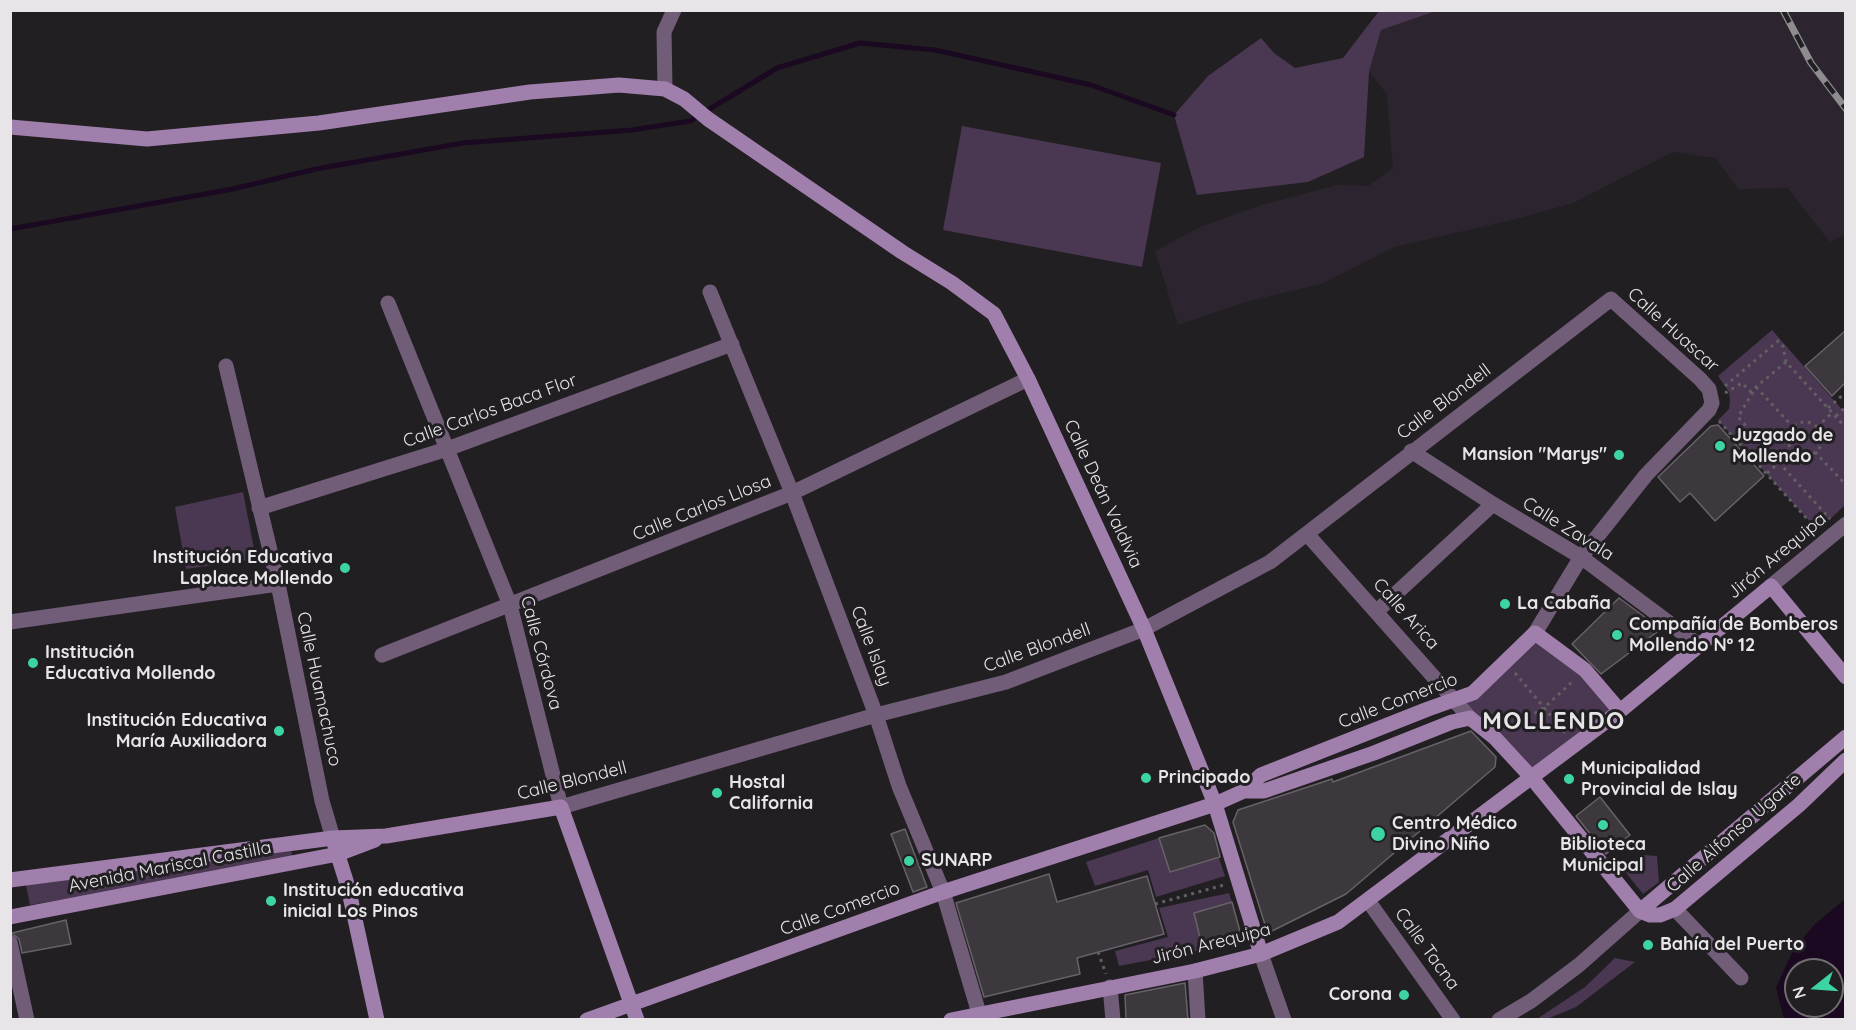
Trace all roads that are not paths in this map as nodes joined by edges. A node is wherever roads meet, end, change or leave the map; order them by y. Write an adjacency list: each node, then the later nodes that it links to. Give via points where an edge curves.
1 (674, 10): 2 (street, via 664,32)
2 (665, 89): 3 (street, via 619,85 530,92 319,123 147,139); 9 (street, Calle Deán Valdivia, via 981,303 1004,330)
3 (10, 127)
4 (710, 292): 7 (street, Calle Islay)
5 (1611, 299): 10 (street, Calle Huascar); 12 (street, Calle Blondell)
6 (388, 303): 11 (street, Calle Córdova)
7 (732, 344): 11 (street, Calle Carlos Baca Flor); 13 (street, Calle Islay)
8 (226, 366): 15 (street, Calle Huamachuco)
9 (1028, 379): 13 (street, Calle Carlos Llosa); 24 (street, Calle Deán Valdivia)
10 (1710, 399): 18 (street, Calle Comercio)
11 (447, 449): 15 (street, Calle Carlos Baca Flor); 21 (street, Calle Córdova)
12 (1412, 451): 14 (street, Calle Zavala); 17 (street, Calle Blondell)
13 (792, 494): 21 (street, Calle Carlos Llosa); 31 (street, Calle Islay)
14 (1493, 504): 18 (street, Calle Zavala); 22 (street)
15 (259, 508): 19 (street, Calle Huamachuco)
16 (1842, 527): 20 (street, Jirón Arequipa)
17 (1307, 534): 22 (street, Calle Arica); 24 (street, Calle Blondell, via 1270,562)
18 (1581, 557): 25 (street, Calle Comercio); 26 (street, Calle Zavala)
19 (278, 584): 23 (street); 40 (street, Calle Huamachuco)
20 (1771, 586): 26 (street, Jirón Arequipa); 28 (street)
21 (510, 605): 27 (street, Calle Carlos Llosa); 38 (street, Calle Córdova)
22 (1377, 611): 29 (street, Calle Arica)
23 (10, 622)
24 (1144, 629): 31 (street, Calle Blondell, via 1006,682); 37 (street, Calle Deán Valdivia)
25 (1535, 633): 29 (street, Calle Comercio, via 1473,693); 30 (street, via 1585,670)
26 (1700, 645): 30 (street, Jirón Arequipa)
27 (382, 655)
28 (1845, 676)
29 (1457, 701): 32 (street, Calle Arica); 36 (street, Calle Comercio, via 1261,775)
30 (1620, 711): 35 (street, Jirón Arequipa)
31 (876, 715): 38 (street, Calle Blondell); 43 (street, Calle Islay, via 899,786)
32 (1470, 718): 35 (street, Calle Arica, via 1495,738); 36 (street, Calle Comercio, via 1264,791)
33 (1845, 737): 46 (street, Calle Alfonso Ugarte)
34 (1845, 760): 45 (street, Calle Alfonso Ugarte, via 1799,805)
35 (1532, 778): 44 (street, Jirón Arequipa); 46 (street, Calle Arica)
36 (1244, 791): 37 (street, Calle Comercio)
37 (1215, 804): 43 (street, Calle Comercio); 49 (street, Calle Deán Valdivia)
38 (561, 807): 39 (street, Calle Blondell); 53 (street, Calle Córdova)
39 (386, 836): 40 (street, Calle Blondell); 41 (street, Calle Blondell)
40 (333, 838): 41 (street, Calle Huamachuco); 42 (street, Avenida Mariscal Castilla)
41 (338, 854): 47 (street, Avenida Mariscal Castilla); 56 (street, Calle Huamachuco)
42 (10, 880)
43 (943, 892): 53 (street, Calle Comercio); 54 (street, Calle Islay)
44 (1369, 902): 49 (street, Jirón Arequipa, via 1338,922); 62 (street, Calle Tacna)
45 (1675, 909): 46 (street, Calle Alfonso Ugarte, via 1660,915); 51 (street)
46 (1640, 911): 63 (street, Calle Alfonso Ugarte, via 1571,971)
47 (10, 917)
48 (10, 942): 55 (street)
49 (1262, 954): 50 (street, Jirón Arequipa); 61 (street, Calle Deán Valdivia)
50 (1195, 971): 52 (street, Jirón Arequipa); 60 (street)
51 (1741, 978)
52 (1110, 987): 54 (street, Jirón Arequipa); 59 (street)
53 (635, 1012): 57 (street, Calle Comercio)
54 (980, 1016): 58 (street, Jirón Arequipa)
55 (27, 1020)
56 (377, 1020)
57 (587, 1020)
58 (951, 1020)
59 (1113, 1020)
60 (1198, 1020)
61 (1284, 1020)
62 (1453, 1020)
63 (1499, 1020)

